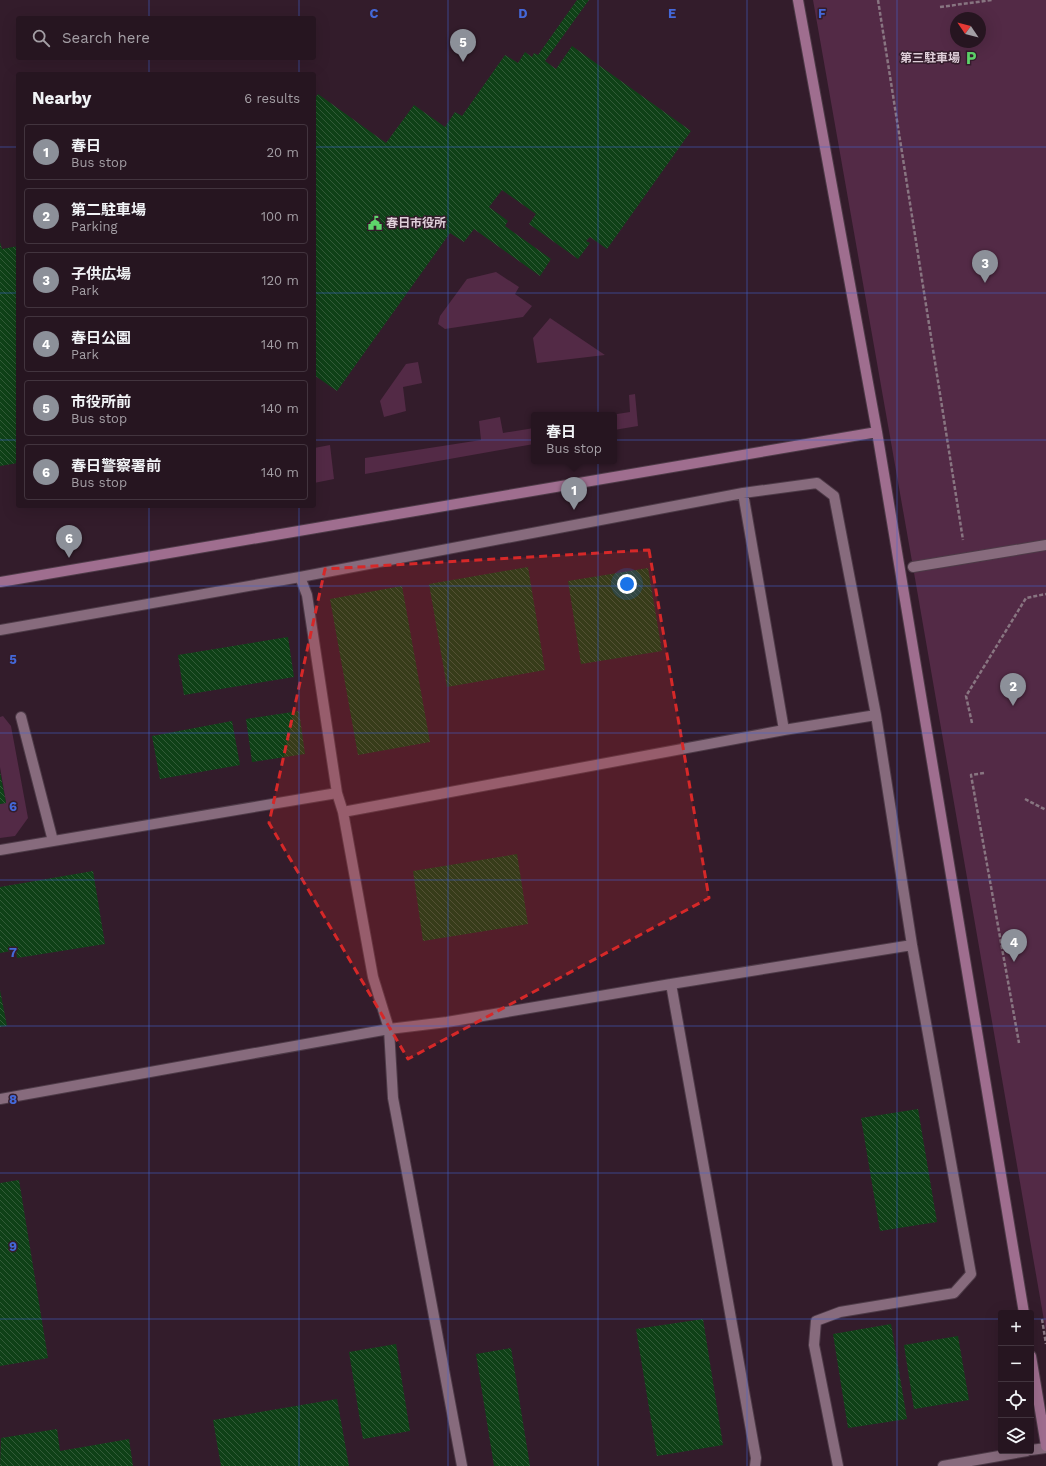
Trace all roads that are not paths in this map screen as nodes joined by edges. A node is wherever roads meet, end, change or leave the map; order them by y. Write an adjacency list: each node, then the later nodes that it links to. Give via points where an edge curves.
1 (798, 0): 2 (street)
2 (876, 432): 7 (street); 20 (street)
3 (743, 493): 6 (street); 9 (street, via 817,483 834,496); 11 (street)
4 (1046, 545): 5 (street)
5 (913, 567)
6 (300, 576): 8 (street); 12 (street, via 307,596)
7 (0, 582)
8 (0, 630)
9 (876, 715): 11 (street); 16 (street)
10 (22, 717): 14 (street)
11 (784, 730): 13 (street)
12 (337, 793): 13 (street); 14 (street)
13 (343, 812): 18 (street, via 372,977)
14 (53, 841): 15 (street)
15 (0, 850)
16 (912, 945): 17 (street); 28 (street, via 971,1274 954,1293 840,1312 816,1321 814,1345)
17 (671, 984): 18 (street, via 447,1022); 27 (street)
18 (389, 1029): 19 (street); 26 (street, via 393,1098)
19 (0, 1099)
20 (1023, 1310)
21 (1034, 1374): 22 (street)
22 (1046, 1447): 23 (street)
23 (1034, 1449)
24 (1017, 1454): 25 (street)
25 (990, 1462): 29 (street)
26 (462, 1466)
27 (756, 1466)
28 (838, 1466)
29 (943, 1466)

